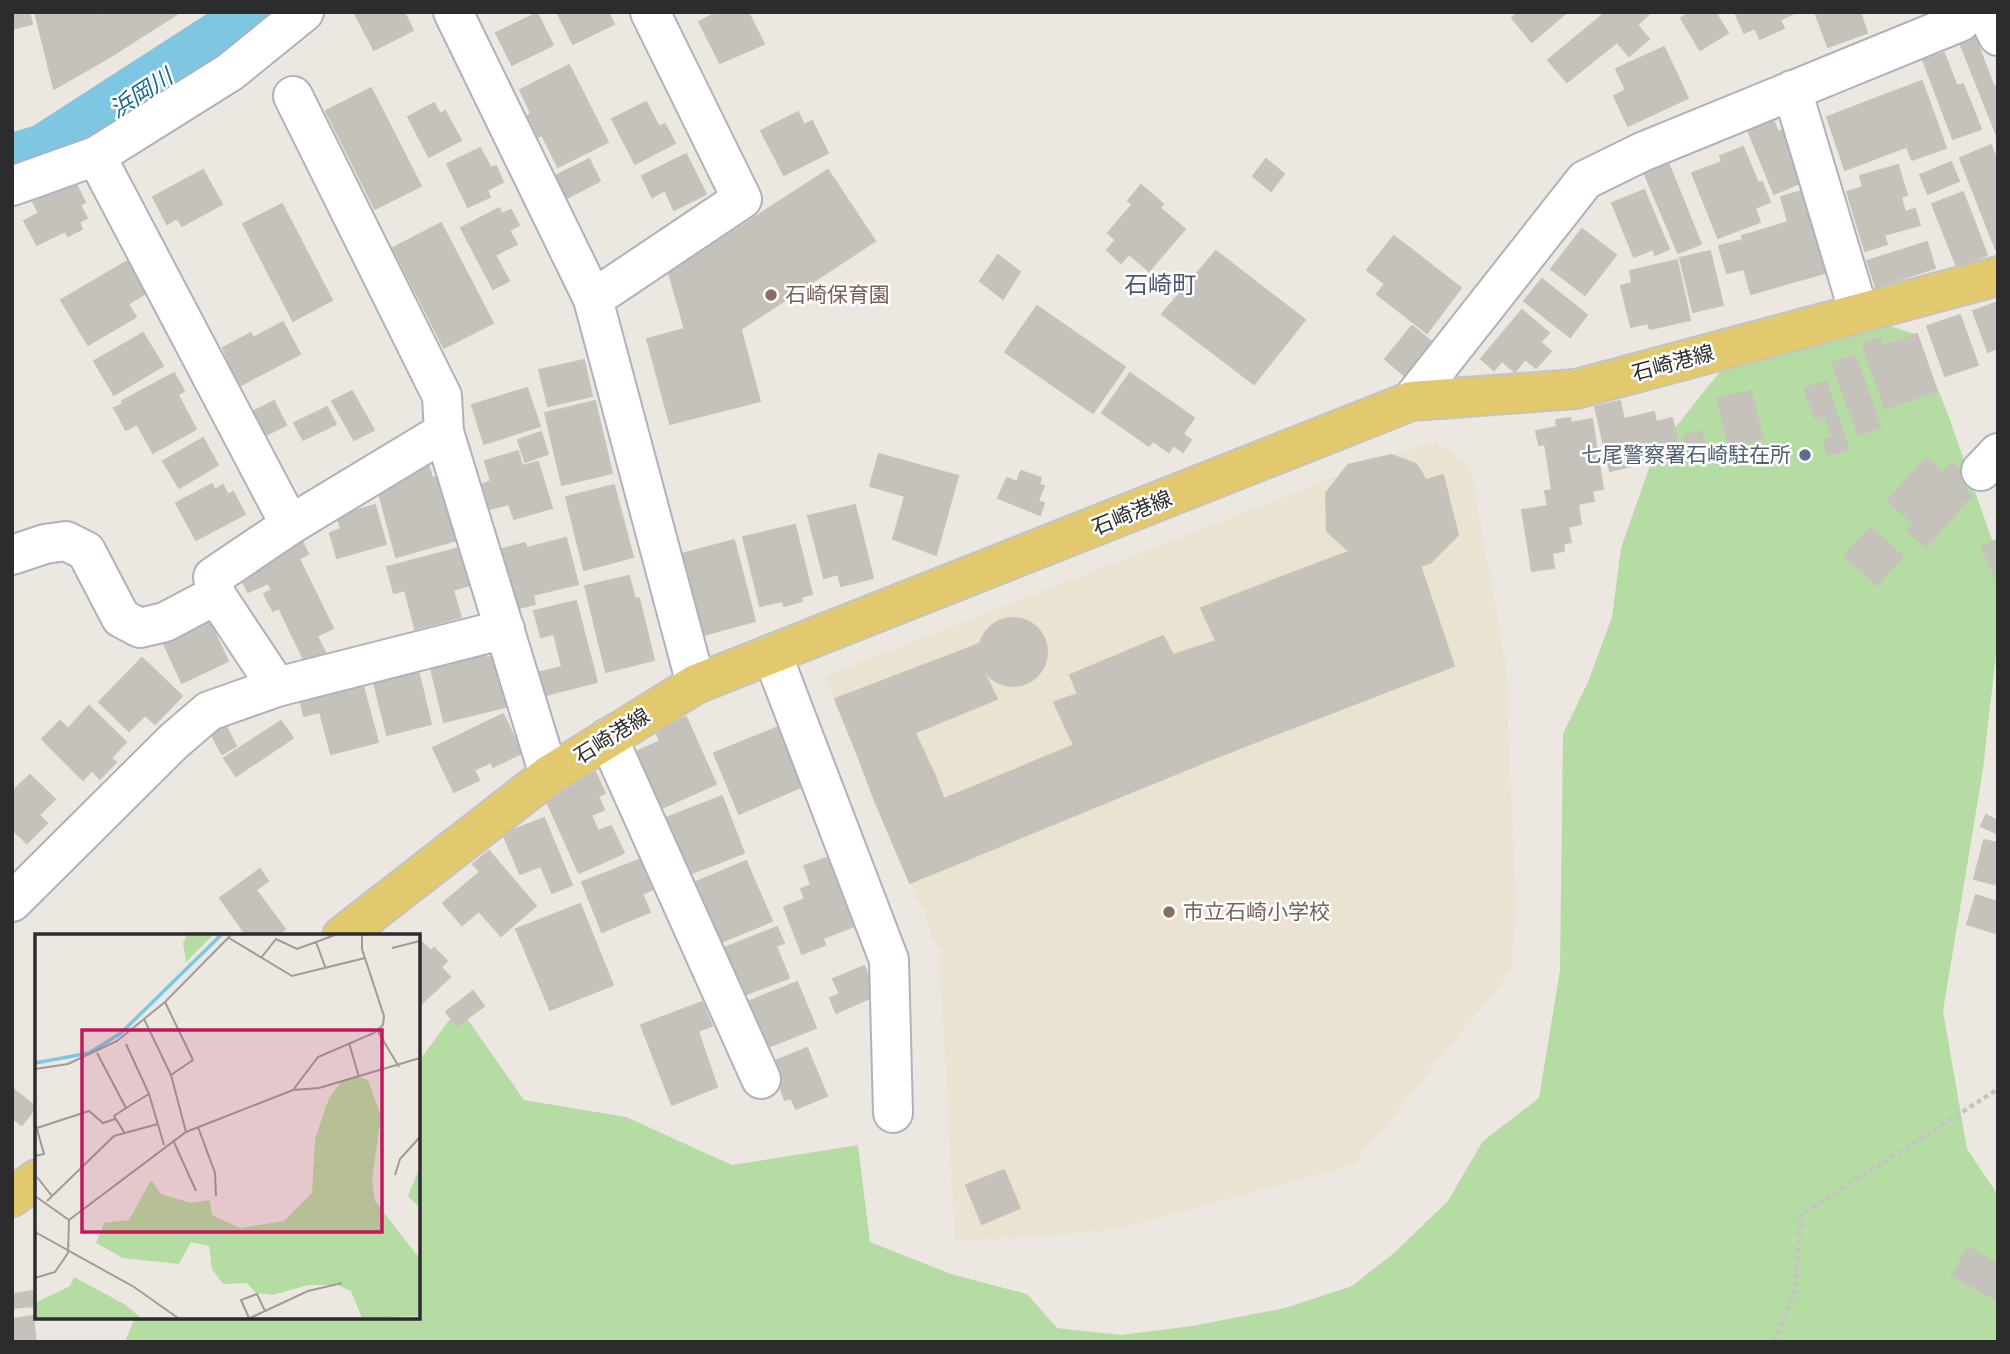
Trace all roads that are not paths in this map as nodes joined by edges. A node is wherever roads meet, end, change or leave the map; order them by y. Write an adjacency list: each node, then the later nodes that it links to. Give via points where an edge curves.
1 (304, 12): 9 (street, via 230,72)
2 (453, 12): 12 (street)
3 (650, 12): 12 (street, via 742,200)
4 (1970, 12): 7 (street, via 1960,22)
5 (1986, 12): 6 (street)
6 (1998, 36)
7 (1792, 90): 13 (street); 14 (street, via 1585,180)
8 (293, 96): 15 (street, via 442,396)
9 (96, 156): 10 (street); 16 (street)
10 (12, 186)
11 (1998, 276): 13 (main road, 石崎港線)
12 (593, 299): 21 (street)
13 (1859, 313): 14 (main road, 石崎港線, via 1576,389)
14 (1411, 401): 20 (main road, 石崎港線)
15 (444, 432): 16 (street); 19 (street)
16 (290, 525): 18 (street, via 213,576)
17 (12, 555): 18 (street, via 66,541 86,551 121,618 140,628 165,622)
18 (216, 596): 22 (street)
19 (505, 629): 22 (street); 24 (street)
20 (772, 654): 21 (main road, 石崎港線); 28 (street, via 889,960)
21 (696, 684): 23 (main road, 石崎港線)
22 (277, 687): 25 (street, via 209,711)
23 (608, 738): 24 (main road, 石崎港線); 27 (street)
24 (550, 775): 26 (main road, 石崎港線)
25 (12, 902)
26 (345, 934)
27 (761, 1079)
28 (893, 1112)
29 (35, 1180): 30 (main road)
30 (12, 1197)

